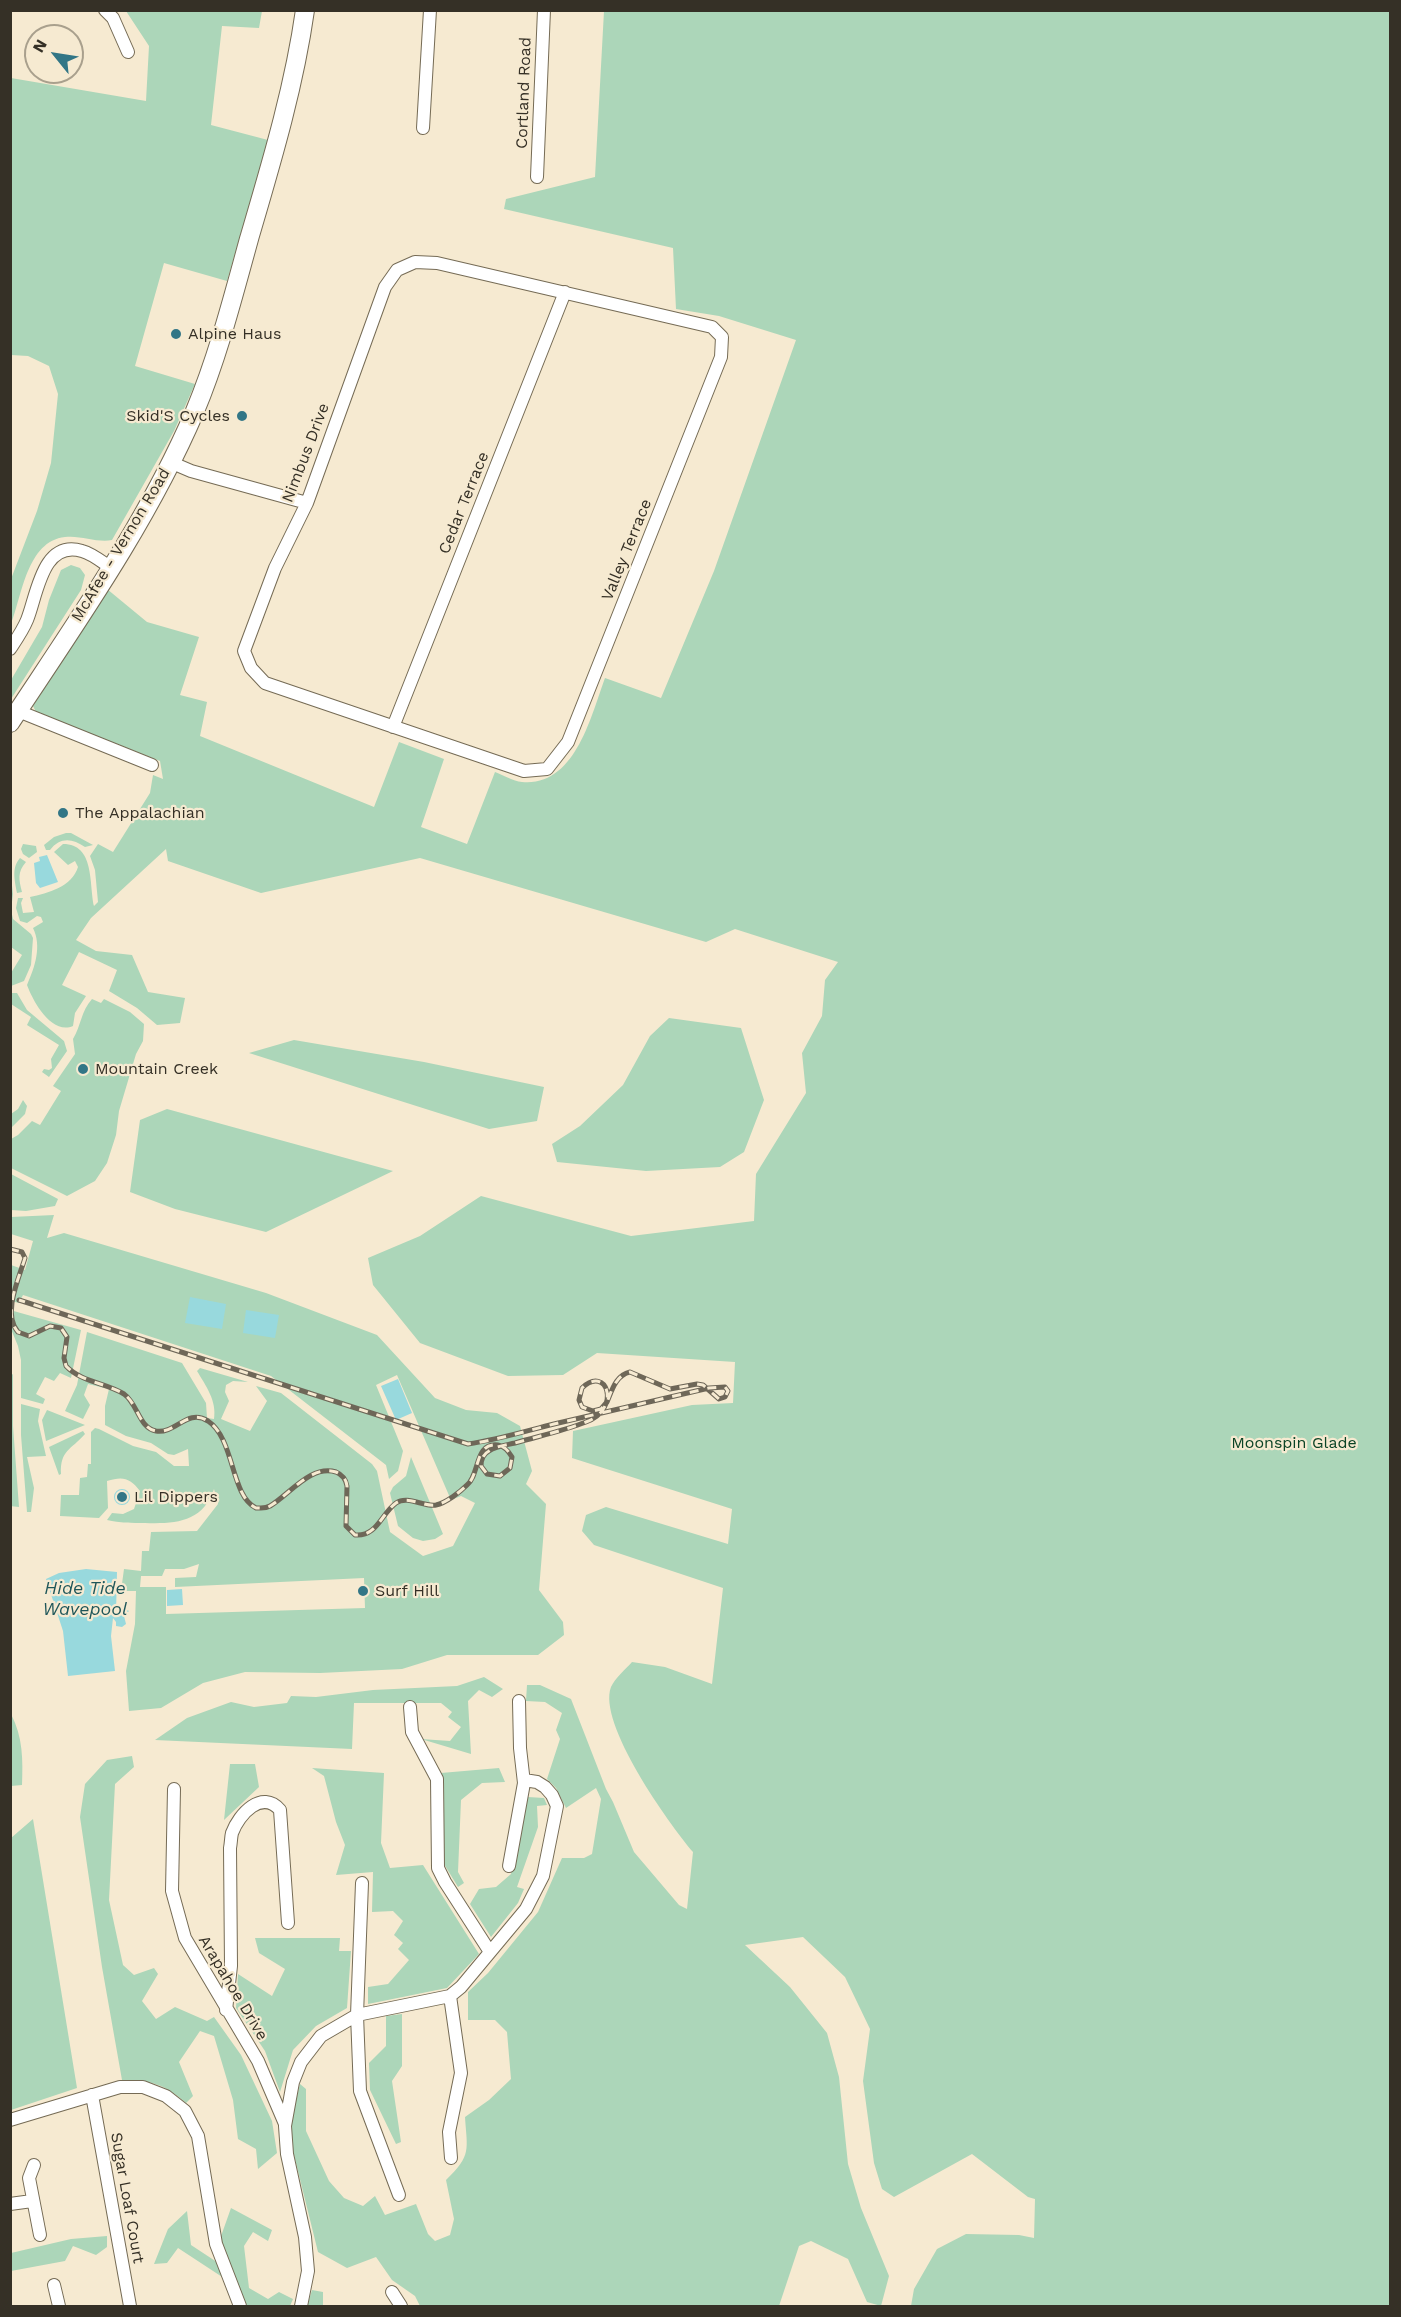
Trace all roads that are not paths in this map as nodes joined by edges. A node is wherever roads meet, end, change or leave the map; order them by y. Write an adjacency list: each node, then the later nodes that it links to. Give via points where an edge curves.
1 (105, 10): 5 (street, via 113,18)
2 (305, 10): 10 (main road, McAfee - Vernon Road, via 283,117 225,324 194,412)
3 (430, 10): 6 (street)
4 (544, 10): 7 (street, Cortland Road)
5 (128, 52)
6 (423, 128)
7 (537, 177)
8 (565, 292): 9 (street, Nimbus Drive, via 712,327); 11 (street, Nimbus Drive, via 437,263 415,262 397,270 385,287); 15 (street, Cedar Terrace)
9 (722, 337): 17 (street, Valley Terrace, via 721,357 568,742)
10 (170, 462): 11 (street); 12 (main road, McAfee - Vernon Road)
11 (307, 503): 15 (street, Nimbus Drive, via 275,568 244,651 251,668 265,683)
12 (111, 568): 13 (street, via 83,551 69,550 54,556 45,568 27,620); 14 (main road, McAfee - Vernon Road)
13 (10, 649)
14 (14, 717): 16 (street)
15 (393, 727): 17 (street, Nimbus Drive, via 524,771)
16 (152, 765)
17 (547, 769)
18 (519, 1701): 20 (street)
19 (410, 1707): 25 (street, via 412,1732 437,1779 438,1868)
20 (524, 1780): 22 (street); 25 (street, via 545,1787 556,1806 543,1876 526,1909)
21 (174, 1789): 27 (street, Arapahoe Drive, via 172,1892 185,1938)
22 (509, 1866)
23 (362, 1883): 28 (street)
24 (288, 1923): 27 (street, via 280,1810 268,1801 256,1804 242,1815 232,1833 231,1966)
25 (490, 1952): 26 (street)
26 (450, 1996): 28 (street); 32 (street, via 461,2073 449,2132)
27 (226, 2010): 31 (street, Arapahoe Drive, via 258,2061)
28 (357, 2015): 31 (street, via 316,2041 301,2062); 34 (street, via 360,2091)
29 (92, 2095): 30 (street); 41 (street, Sugar Loaf Court); 42 (street, via 120,2087 143,2087 166,2096 185,2111 198,2136 216,2244)
30 (10, 2120)
31 (285, 2126): 43 (street, via 305,2237 308,2271)
32 (451, 2158)
33 (34, 2165): 35 (street, via 29,2178)
34 (399, 2195)
35 (32, 2201): 36 (street); 37 (street)
36 (10, 2204)
37 (40, 2235)
38 (54, 2285): 40 (street)
39 (392, 2292): 44 (street)
40 (59, 2307)
41 (130, 2307)
42 (240, 2307)
43 (301, 2307)
44 (401, 2307)

